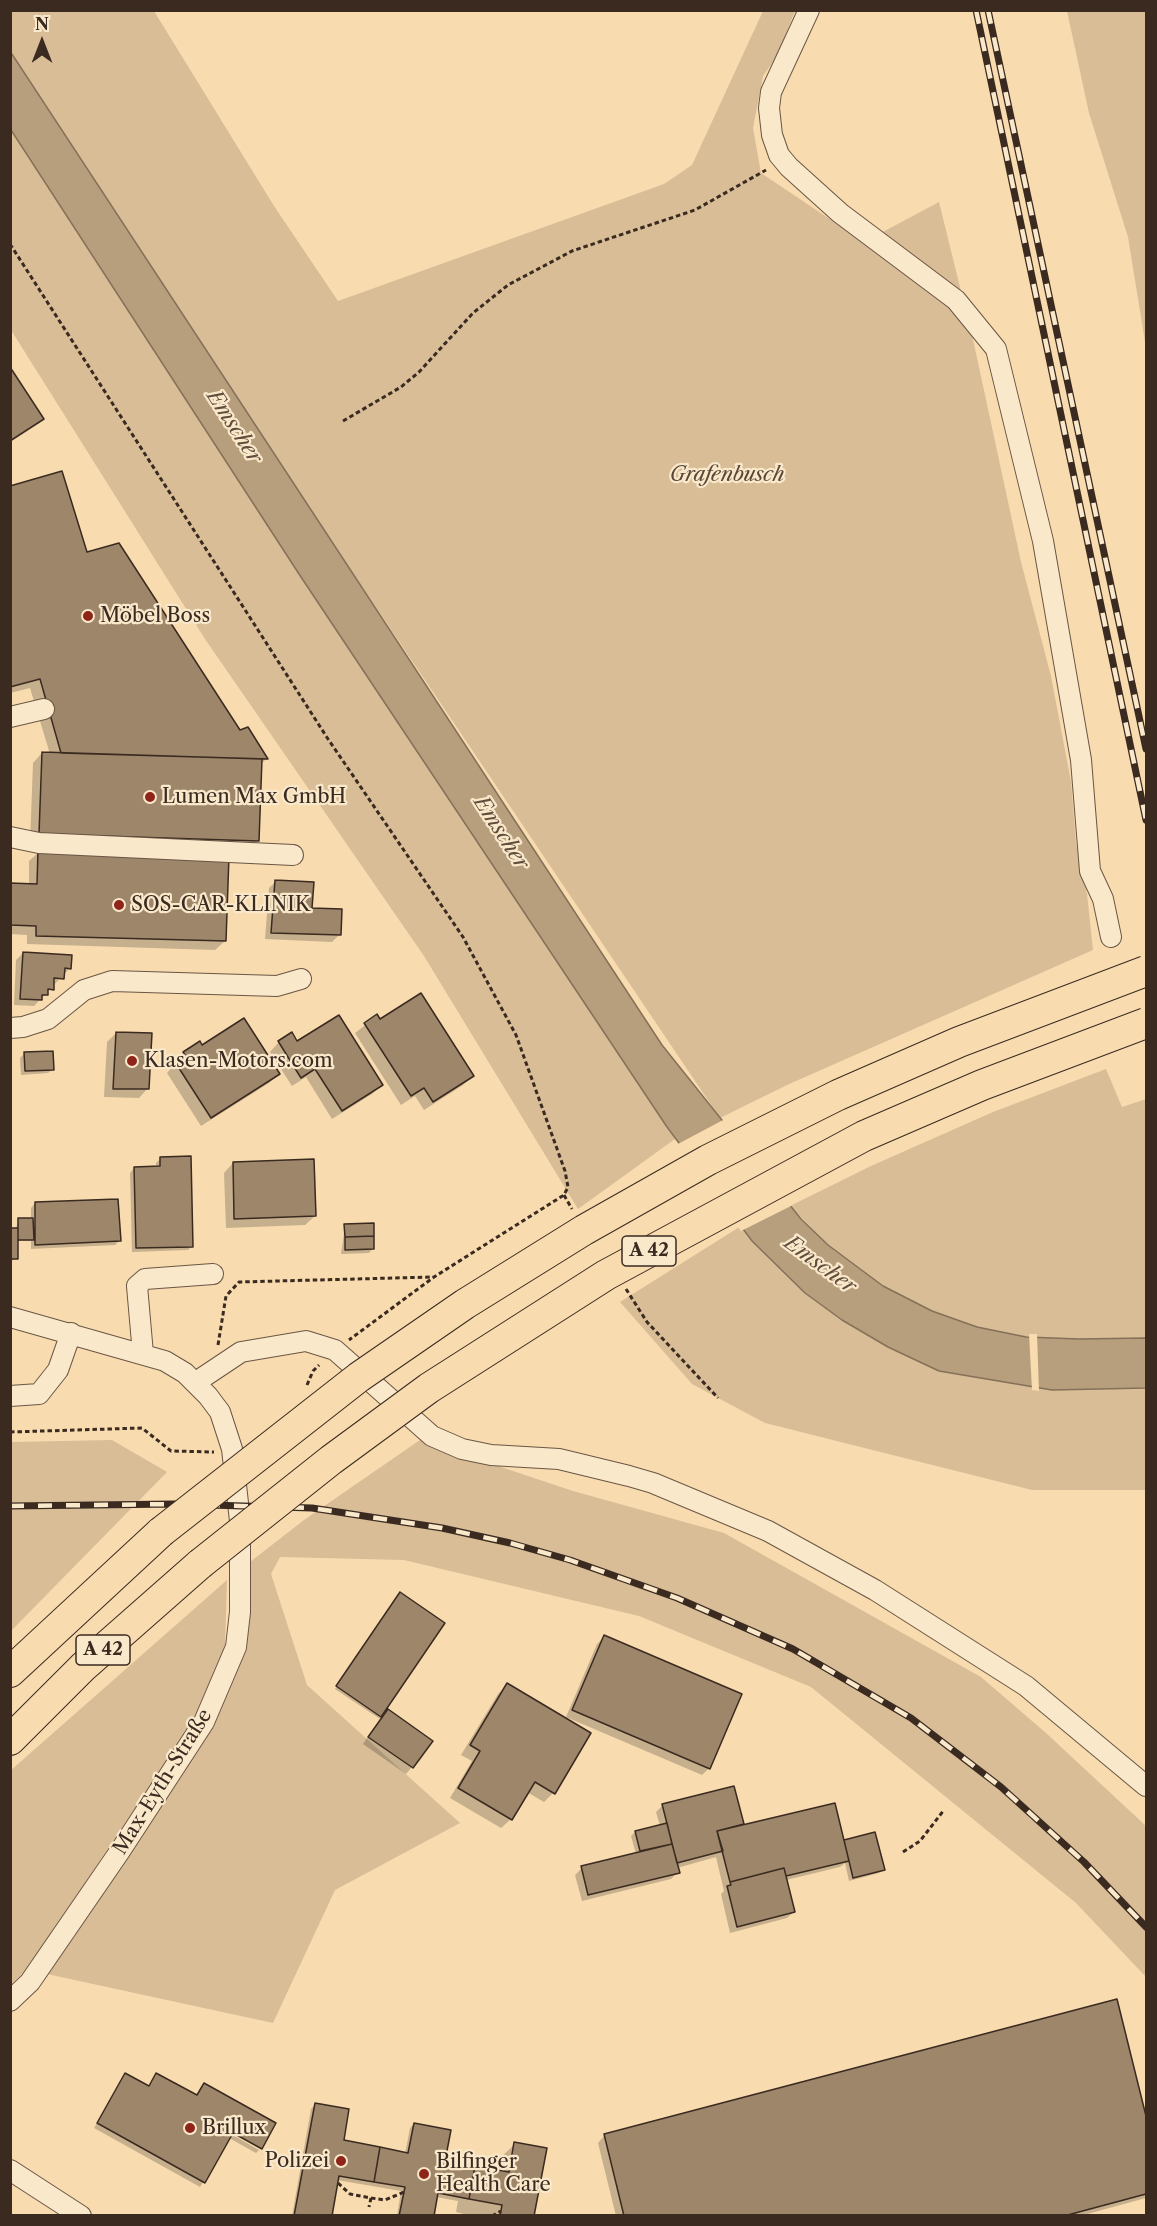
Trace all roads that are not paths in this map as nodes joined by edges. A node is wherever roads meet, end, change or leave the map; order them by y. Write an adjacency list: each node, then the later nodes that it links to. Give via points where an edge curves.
1 (809, 10): 6 (street, via 771,92 772,135 782,158 840,213 956,300 996,349 1043,541 1081,760 1090,871 1103,899)
2 (44, 709): 3 (street)
3 (10, 717)
4 (10, 837): 5 (street, via 39,843)
5 (293, 855)
6 (1111, 937)
7 (1146, 971): 17 (highway, A 42, bridge, via 959,1042 838,1095 708,1160 584,1230 465,1304 359,1377 161,1532)
8 (301, 979): 10 (street, via 277,986 112,981 84,990 48,1019)
9 (1146, 1023): 18 (highway, A 42, bridge, via 982,1085 864,1136 606,1275 429,1388 331,1460 200,1564 83,1667)
10 (10, 1028)
11 (213, 1274): 14 (street, via 145,1279 137,1286)
12 (10, 1317): 13 (street, Max-Eyth-Straße)
13 (70, 1333): 14 (street, Max-Eyth-Straße); 16 (street, via 58,1370 39,1394)
14 (143, 1354): 15 (street, Max-Eyth-Straße, via 165,1361)
15 (196, 1382): 19 (street, via 242,1352 306,1341 335,1350 432,1436 462,1449 559,1459 629,1476 768,1531 875,1590 1026,1686); 20 (street, Max-Eyth-Straße, via 220,1412 232,1449 240,1544 240,1623 233,1657 204,1722 159,1792 30,1982)
16 (10, 1396)
17 (10, 1672)
18 (10, 1740)
19 (1146, 1786)
20 (10, 2001)
21 (10, 2170): 22 (street)
22 (81, 2216)

